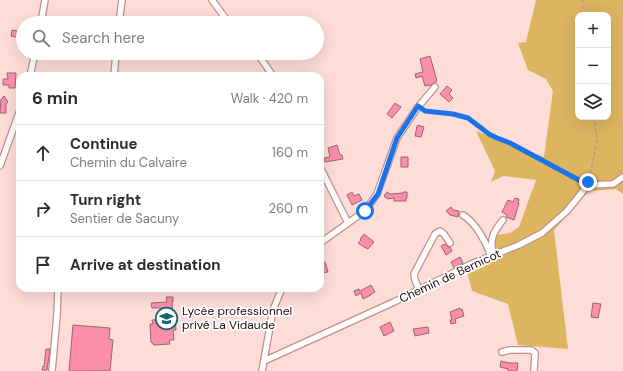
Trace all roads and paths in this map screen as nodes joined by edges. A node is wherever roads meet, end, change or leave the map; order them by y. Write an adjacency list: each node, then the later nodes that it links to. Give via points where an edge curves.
1 (45, 0): 6 (street)
2 (122, 0): 7 (street)
3 (212, 0): 8 (street)
4 (583, 0): 5 (path)
5 (582, 12)
6 (42, 16)
7 (120, 16)
8 (224, 16)
9 (33, 60): 12 (street)
10 (115, 60): 13 (street)
11 (262, 60): 14 (street)
12 (31, 72)
13 (114, 72)
14 (270, 72)
15 (434, 87): 16 (street)
16 (418, 106): 22 (path, via 425,111 468,118 489,134); 25 (street, via 397,138 378,194 365,211)
17 (594, 120): 22 (path, via 597,141)
18 (16, 121): 19 (street)
19 (0, 166)
20 (324, 175): 25 (street)
21 (623, 177): 22 (street, via 613,184)
22 (588, 185): 28 (street, Chemin de Bernicot, via 568,211 542,233)
23 (463, 215): 28 (street, via 478,230)
24 (504, 220): 28 (street, via 495,231 491,242)
25 (348, 223): 26 (street)
26 (324, 240)
27 (450, 243): 29 (street, via 443,232 435,234 414,274)
28 (492, 255): 29 (street, Chemin de Bernicot)
29 (419, 290): 33 (street, Chemin de Bernicot)
30 (58, 292): 34 (street)
31 (280, 292): 33 (street, via 273,310)
32 (502, 352): 36 (street, via 532,350 535,353)
33 (264, 361): 35 (street)
34 (52, 371)
35 (262, 371)
36 (534, 371)

